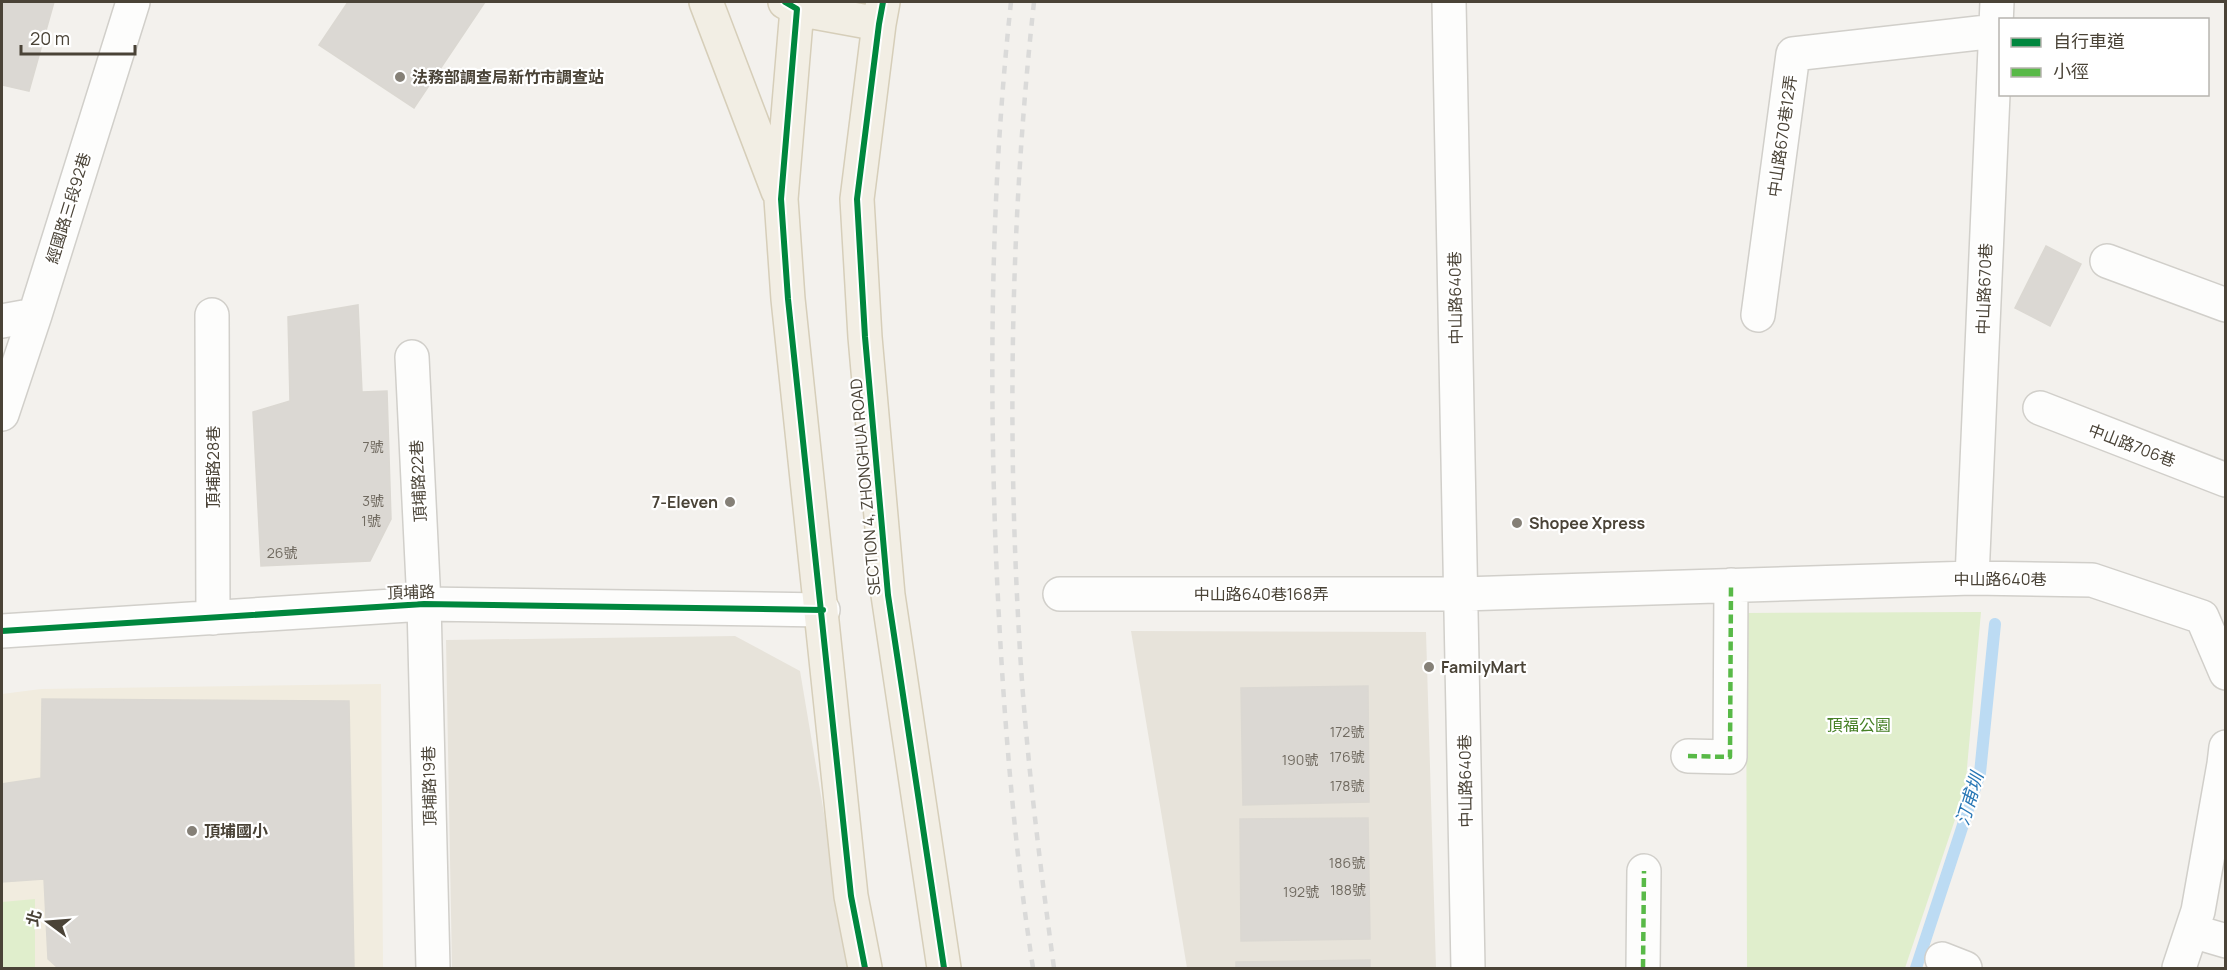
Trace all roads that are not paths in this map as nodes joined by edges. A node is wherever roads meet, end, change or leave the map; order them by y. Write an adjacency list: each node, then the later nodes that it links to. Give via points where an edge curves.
1 (133, 2): 10 (street, 經國路三段92巷)
2 (706, 2): 7 (main road)
3 (1449, 2): 21 (street, 中山路640巷)
4 (794, 4): 5 (main road); 7 (main road)
5 (881, 13): 34 (main road, SECTION 4, ZHONGHUA ROAD, via 857,199 865,337 888,595)
6 (1996, 16): 12 (street, 中山路670巷12弄, via 1792,54); 18 (street, 中山路670巷)
7 (781, 199): 23 (main road)
8 (2107, 261): 9 (street)
9 (2226, 305)
10 (35, 315): 13 (street); 16 (street, 經國路三段92巷)
11 (212, 315): 24 (street, 頂埔路28巷)
12 (1758, 315)
13 (2, 321)
14 (412, 357): 22 (street, 頂埔路22巷)
15 (2040, 408): 17 (street, 中山路706巷)
16 (2, 414)
17 (2226, 480)
18 (1972, 578): 19 (street, 中山路640巷); 26 (street, 中山路640巷, via 2092,580 2202,617)
19 (1731, 585): 21 (street, 中山路640巷); 28 (street, via 1730,757)
20 (1060, 594): 21 (street, 中山路640巷168弄)
21 (1462, 594): 35 (street, 中山路640巷)
22 (424, 604): 23 (street, 頂埔路); 24 (street, 頂埔路); 32 (street, 頂埔路19巷)
23 (823, 610): 33 (main road, via 851,896)
24 (213, 618): 25 (street, 頂埔路)
25 (2, 631)
26 (2226, 673)
27 (2226, 747): 30 (street)
28 (1688, 756)
29 (1644, 871): 36 (street)
30 (2192, 931): 31 (street); 37 (street)
31 (2226, 941)
32 (433, 969)
33 (865, 969)
34 (944, 969)
35 (1468, 969)
36 (1643, 969)
37 (2180, 969)

